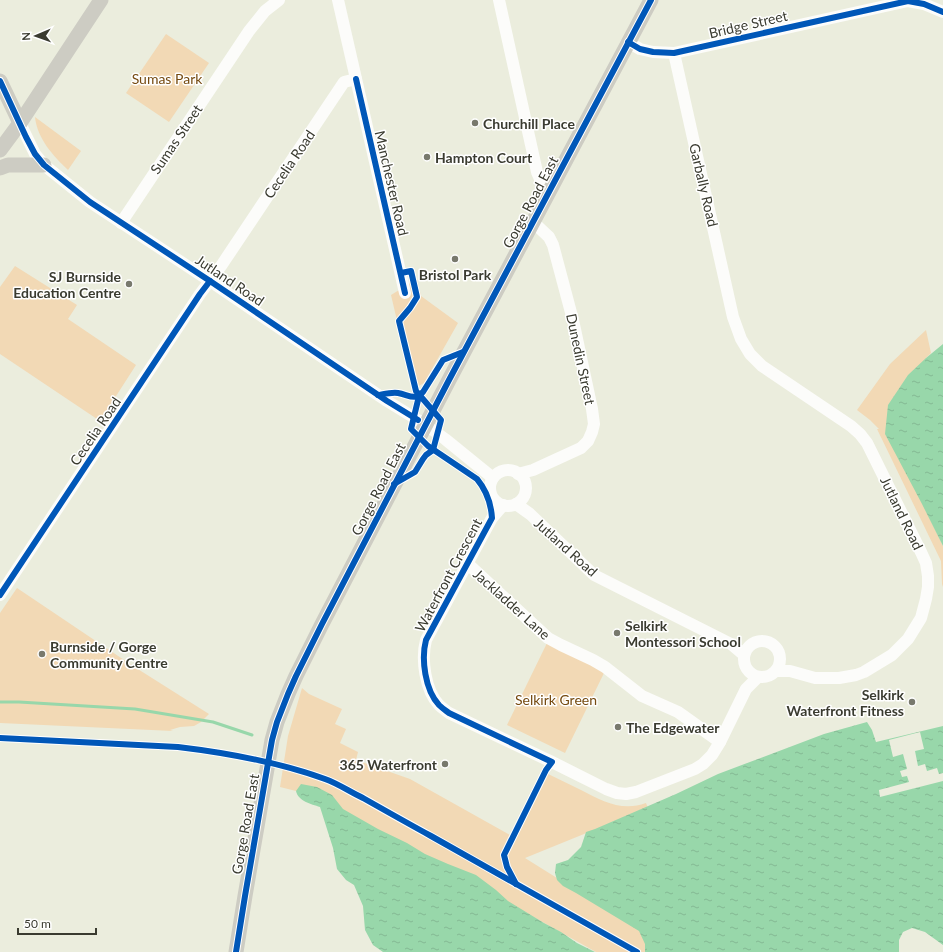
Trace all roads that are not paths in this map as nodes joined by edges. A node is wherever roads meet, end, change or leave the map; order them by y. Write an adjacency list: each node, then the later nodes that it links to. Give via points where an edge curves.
1 (101, 0): 11 (main road)
2 (278, 0): 16 (street, Sumas Street, via 249,31)
3 (338, 0): 9 (street, Manchester Road)
4 (499, 0): 15 (street, via 537,172)
5 (651, 0): 7 (main road, Gorge Road East)
6 (941, 8): 8 (street, Bridge Street, via 908,1)
7 (628, 42): 8 (street, Bridge Street, via 640,50); 15 (main road, Gorge Road East)
8 (674, 53): 20 (street, Garbally Road)
9 (356, 79): 18 (street, Cecelia Road, via 344,82); 19 (street, Manchester Road)
10 (0, 81): 11 (main road)
11 (20, 123): 12 (main road); 13 (street, Jutland Road, via 35,154)
12 (0, 150)
13 (44, 165): 14 (main road, via 8,165); 16 (street, Jutland Road)
14 (0, 168)
15 (547, 195): 17 (main road, Gorge Road East)
16 (120, 222): 18 (street, Jutland Road)
17 (533, 222): 21 (main road, Gorge Road East); 22 (street, Dunedin Street, via 549,237 553,246 573,320 594,424 588,441 581,448)
18 (210, 281): 21 (street, Jutland Road); 27 (street, Cecelia Road)
19 (405, 293)
20 (733, 317): 29 (street, Jutland Road, via 741,339 750,354 762,366 851,426 868,443 926,563 928,576 921,618 908,639 892,655 864,672 839,678 815,678)
21 (426, 425): 23 (street, Jutland Road); 32 (main road, Gorge Road East, via 303,662 279,717 272,740)
22 (521, 477): 23 (street, via 513,471 503,471); 24 (street, via 525,493)
23 (493, 478): 25 (street, via 491,494)
24 (519, 501): 25 (street); 28 (street, Jutland Road, via 594,576)
25 (503, 505): 26 (street, Waterfront Crescent, via 492,518)
26 (468, 564): 31 (street, Jackladder Lane, via 548,638 605,667 642,696 678,712); 31 (street, Waterfront Crescent, via 426,640 424,649 423,660 432,693 438,704 448,713 606,789 626,794 695,769 712,755)
27 (0, 595)
28 (747, 650): 29 (street, via 759,640 771,642 779,651); 30 (street, via 745,664)
29 (778, 666): 30 (street, via 768,676)
30 (754, 674): 31 (street, Waterfront Crescent)
31 (720, 742)
32 (236, 952)

